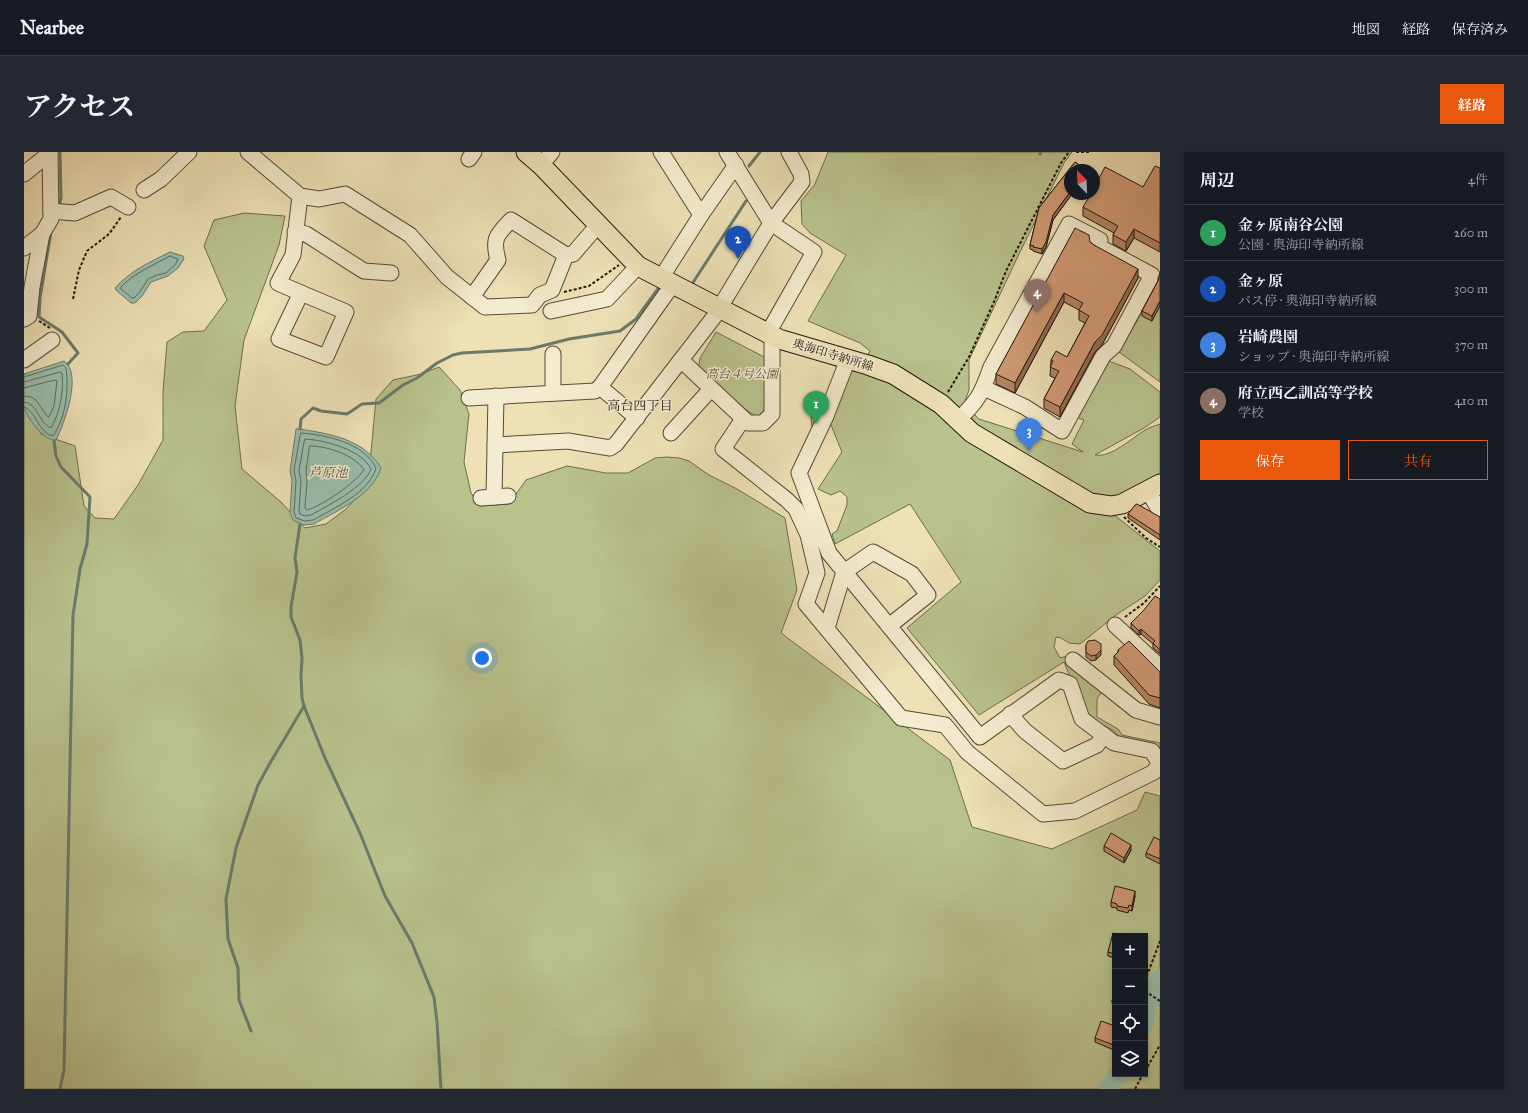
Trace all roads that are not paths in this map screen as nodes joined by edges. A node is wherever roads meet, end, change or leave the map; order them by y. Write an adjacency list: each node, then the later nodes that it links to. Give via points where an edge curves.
1 (50, 152): 10 (street); 14 (street)
2 (189, 152): 11 (street, via 161,179)
3 (248, 152): 12 (street)
4 (526, 152): 8 (main road, 奥海印寺納所線)
5 (661, 152): 15 (street)
6 (727, 152): 9 (street)
7 (789, 152): 16 (street, via 801,174 802,182)
8 (546, 158): 17 (main road, 奥海印寺納所線)
9 (736, 165): 15 (street); 16 (street)
10 (24, 174)
11 (144, 190)
12 (300, 196): 18 (street); 26 (street, via 319,199 345,194 410,235 447,277)
13 (128, 207): 14 (street, via 111,198 75,213)
14 (51, 211): 19 (street, via 51,219)
15 (701, 215): 24 (street)
16 (771, 223): 27 (street); 30 (street, via 814,252)
17 (598, 225): 21 (street, via 573,254); 22 (main road, 奥海印寺納所線)
18 (296, 232): 23 (street, via 306,234 364,271); 25 (street, via 293,255 278,283)
19 (42, 234): 20 (street); 29 (street)
20 (24, 248)
21 (566, 256): 26 (street, via 552,290 540,295 532,304 485,307); 26 (street, via 511,220 498,234 494,247 498,260)
22 (633, 261): 24 (main road, 奥海印寺納所線); 28 (street, via 607,299)
23 (391, 273)
24 (667, 281): 27 (main road, 奥海印寺納所線); 36 (street)
25 (301, 293): 25 (street, via 346,312 326,357 279,339)
26 (472, 296)
27 (719, 308): 30 (main road, 奥海印寺納所線); 35 (street)
28 (551, 311)
29 (27, 317)
30 (770, 334): 33 (main road, 奥海印寺納所線, via 779,339); 43 (street, via 772,414 763,423 748,423)
31 (52, 340): 34 (street)
32 (553, 354): 39 (street)
33 (848, 359): 44 (main road, 奥海印寺納所線, via 893,374 941,404); 50 (street, via 826,416 799,473 829,553)
34 (24, 360)
35 (681, 360): 38 (street); 42 (street)
36 (600, 387): 39 (street, via 595,391); 42 (street)
37 (984, 388): 37 (street, via 991,367 1069,224 1100,240 1098,246 1152,275 1114,346 1103,356 1062,431 1025,407); 44 (street, via 974,404)
38 (711, 389): 43 (street); 45 (street)
39 (553, 393): 40 (street)
40 (496, 396): 41 (street); 46 (street)
41 (469, 398)
42 (636, 418): 46 (street, via 610,448 568,441)
43 (743, 419): 53 (street, via 723,449 796,509 808,535 817,573 806,604)
44 (958, 420): 47 (main road, 奥海印寺納所線, via 972,433 1090,503 1111,506 1122,504)
45 (671, 433)
46 (495, 445): 48 (street)
47 (1154, 488): 49 (street)
48 (494, 497)
49 (1160, 509)
50 (844, 572): 52 (street); 52 (street, via 873,552 912,574 928,595); 53 (street)
51 (1115, 624): 55 (street)
52 (889, 626): 56 (street, via 980,737)
53 (827, 628): 58 (street, via 901,718 945,725 967,752 1043,814 1075,811 1154,772 1159,763 1152,752 1114,743)
54 (1073, 660): 57 (street, via 1136,710)
55 (1160, 667)
56 (1010, 714): 58 (street, via 1025,731 1063,760 1097,745); 58 (street, via 1059,680 1070,684 1082,719)
57 (1160, 717)
58 (1104, 735)

